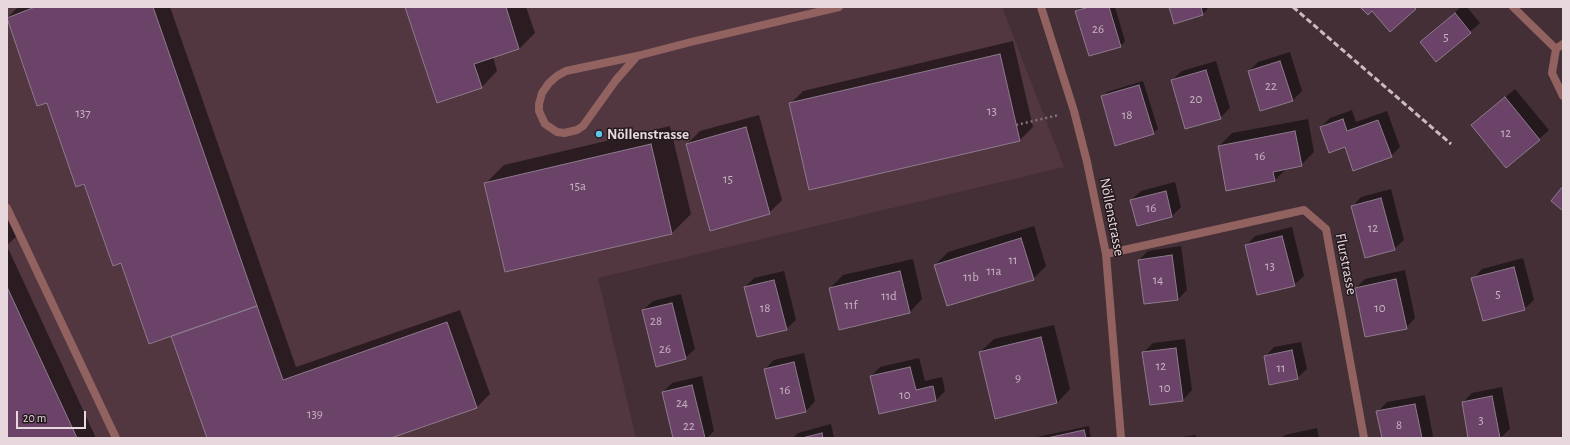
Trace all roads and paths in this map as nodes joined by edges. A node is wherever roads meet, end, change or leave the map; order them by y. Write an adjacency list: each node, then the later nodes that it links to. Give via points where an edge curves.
1 (839, 7): 5 (street)
2 (1041, 7): 10 (street, Nöllenstrasse, via 1066,84 1087,162)
3 (1513, 7): 4 (street)
4 (1560, 46): 6 (street, via 1552,73)
5 (637, 56): 5 (street, via 576,68 557,76 542,93 539,104 539,111 545,124 557,132 564,133 583,126)
6 (1563, 96)
7 (1062, 114): 8 (path)
8 (1016, 125)
9 (7, 208): 11 (street)
10 (1106, 254): 12 (street, Nöllenstrasse); 13 (street, Flurstrasse, via 1304,210 1326,229)
11 (116, 438)
12 (1121, 438)
13 (1364, 438)

